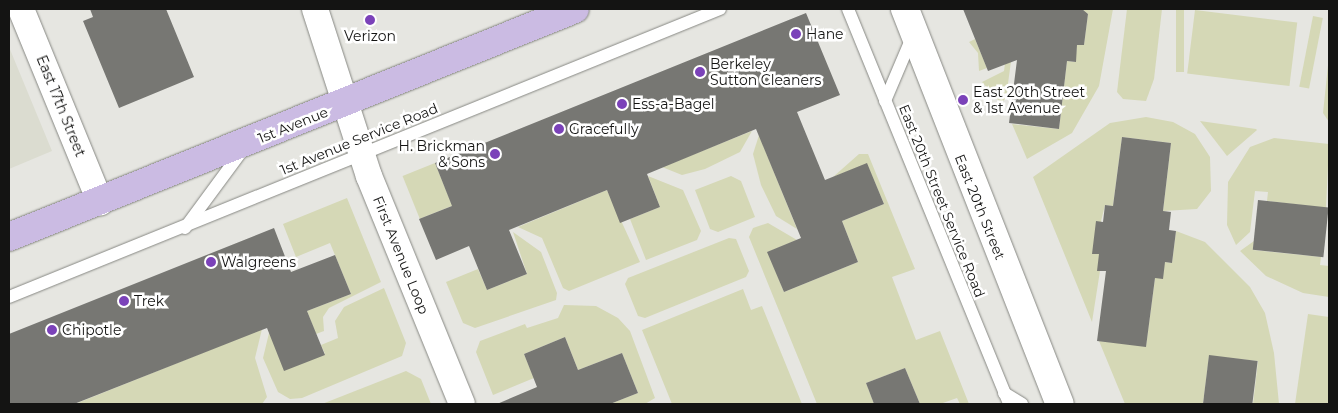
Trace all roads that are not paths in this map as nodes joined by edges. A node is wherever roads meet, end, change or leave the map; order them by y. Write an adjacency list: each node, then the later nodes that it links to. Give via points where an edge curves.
1 (21, 9): 11 (street, East 17th Street)
2 (315, 9): 8 (street, First Avenue Loop)
3 (575, 9): 8 (main road, 1st Avenue)
4 (720, 9): 10 (lane, 1st Avenue Service Road)
5 (848, 9): 7 (lane, East 20th Street Service Road)
6 (910, 21): 7 (lane); 20 (street, East 20th Street)
7 (885, 101): 17 (lane, East 20th Street Service Road)
8 (348, 103): 9 (main road, 1st Avenue); 10 (street, First Avenue Loop)
9 (247, 144): 11 (main road, 1st Avenue); 12 (lane)
10 (362, 154): 12 (lane, 1st Avenue Service Road); 18 (street, First Avenue Loop)
11 (100, 202): 13 (main road, 1st Avenue)
12 (185, 228): 15 (lane, 1st Avenue Service Road)
13 (9, 238)
14 (9, 286): 15 (lane)
15 (27, 289): 16 (lane, 1st Avenue Service Road)
16 (9, 297)
17 (1006, 399): 19 (lane)
18 (462, 404)
19 (1022, 404)
20 (1060, 404)

